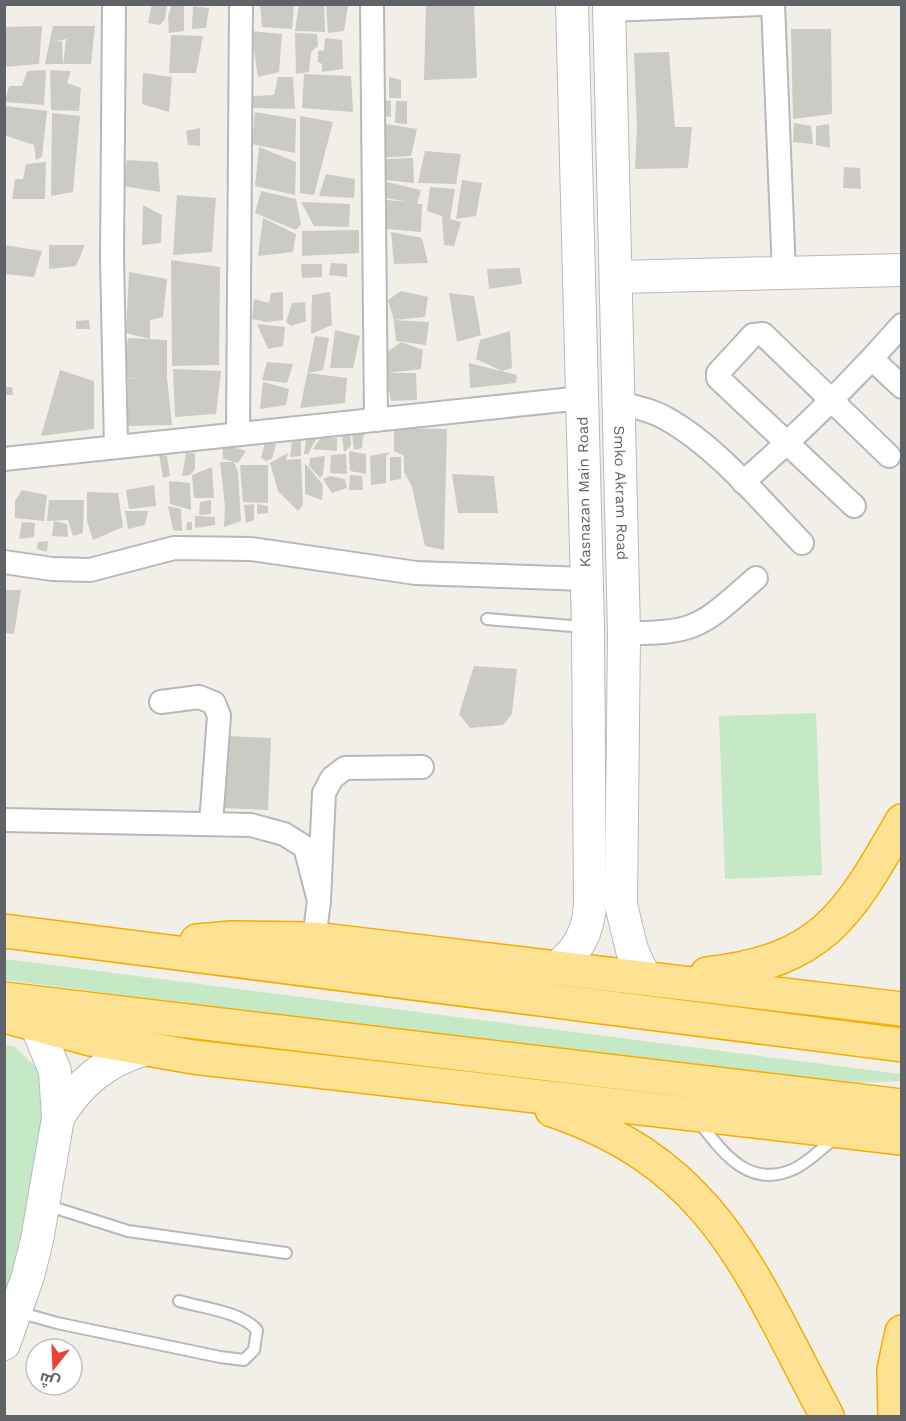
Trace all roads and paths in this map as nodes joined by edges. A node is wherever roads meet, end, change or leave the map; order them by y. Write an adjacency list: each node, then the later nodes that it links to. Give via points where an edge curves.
1 (114, 4): 20 (street, via 112,258)
2 (241, 4): 18 (street)
3 (372, 4): 17 (street)
4 (572, 4): 14 (street, Kasnazan Main Road)
5 (761, 4): 7 (street)
6 (773, 4): 9 (street)
7 (609, 7): 10 (street, Smko Akram Road)
8 (902, 270): 9 (street)
9 (784, 273): 10 (street)
10 (616, 277): 16 (street, Smko Akram Road)
11 (902, 325): 12 (street)
12 (872, 359): 13 (street); 15 (street)
13 (902, 387)
14 (582, 398): 17 (street); 28 (street, Kasnazan Main Road)
15 (831, 400): 19 (street); 19 (street, via 763,334 753,334 717,376); 21 (street)
16 (619, 403): 23 (street, via 666,418 689,433); 31 (street, Smko Akram Road)
17 (376, 420): 18 (street)
18 (238, 434): 20 (street)
19 (788, 443): 23 (street); 24 (street)
20 (116, 447): 22 (street)
21 (888, 456)
22 (4, 459)
23 (743, 482): 25 (street)
24 (854, 506)
25 (802, 543)
26 (4, 562): 28 (street, via 90,570 174,548 251,549 416,573)
27 (756, 578): 31 (street, via 700,625 679,632)
28 (586, 579): 30 (street, Kasnazan Main Road)
29 (487, 619): 30 (lane)
30 (588, 627): 41 (street, Kasnazan Main Road, via 589,920 578,948)
31 (624, 633): 42 (street, Smko Akram Road, via 621,905 632,950)
32 (161, 702): 36 (street, via 198,698 214,703 219,716)
33 (422, 767): 37 (street, via 345,768 327,785)
34 (4, 820): 36 (street)
35 (902, 821): 42 (highway, via 851,904 800,949 739,971)
36 (210, 824): 37 (street, via 251,825 284,834 305,847)
37 (319, 901): 39 (street)
38 (4, 931): 40 (highway)
39 (314, 939): 40 (highway, via 232,938); 41 (highway)
40 (138, 948): 47 (highway)
41 (556, 968): 42 (highway)
42 (649, 979): 44 (highway)
43 (4, 999): 50 (highway)
44 (896, 1004)
45 (4, 1016): 46 (highway)
46 (37, 1027): 48 (highway); 52 (street, via 55,1071)
47 (902, 1045)
48 (146, 1049): 49 (highway, via 293,1070); 52 (street, via 110,1062 94,1073)
49 (499, 1092): 51 (highway); 61 (highway, via 611,1133 659,1163 693,1193 735,1246)
50 (902, 1106)
51 (692, 1114): 53 (highway); 53 (lane, via 728,1159 760,1173 793,1169)
52 (57, 1118): 55 (street)
53 (844, 1131): 54 (highway)
54 (902, 1138)
55 (43, 1204): 56 (lane, via 129,1231); 58 (street)
56 (286, 1253)
57 (178, 1301): 58 (lane, via 234,1316 252,1325 257,1330 254,1350 244,1360 220,1357)
58 (17, 1311): 60 (street)
59 (902, 1332): 62 (highway, via 894,1370)
60 (4, 1344)
61 (827, 1416)
62 (895, 1416)

